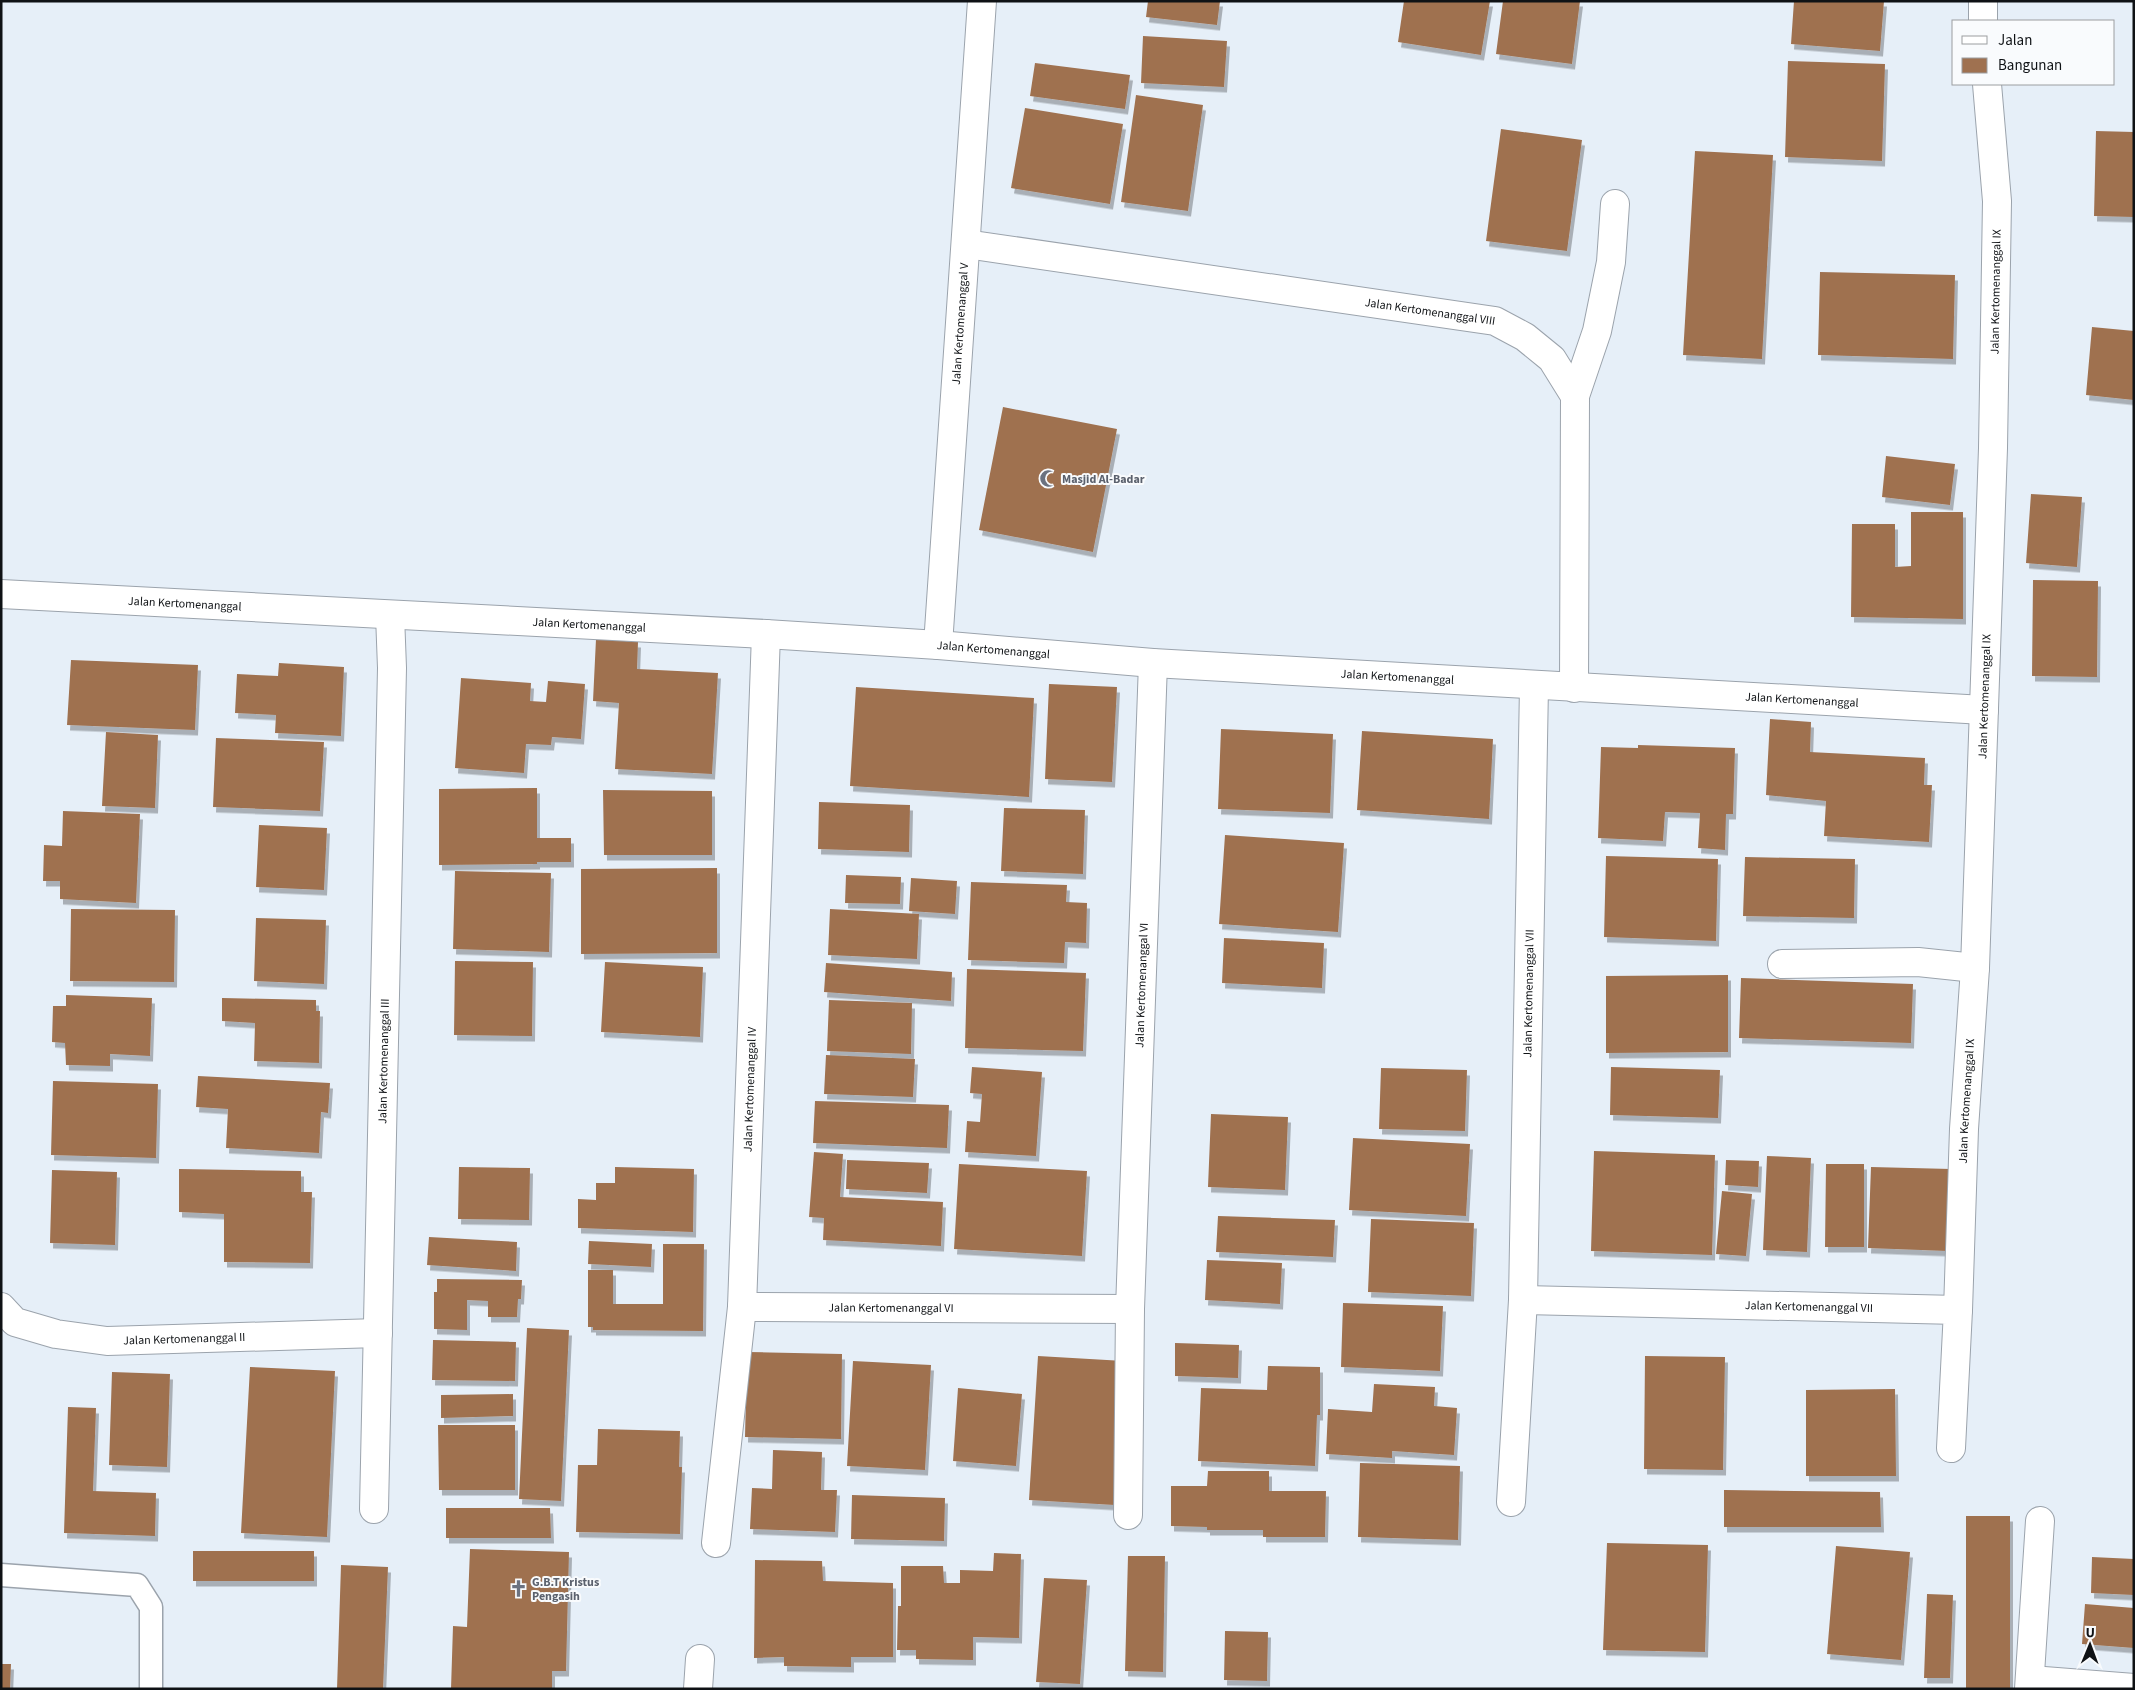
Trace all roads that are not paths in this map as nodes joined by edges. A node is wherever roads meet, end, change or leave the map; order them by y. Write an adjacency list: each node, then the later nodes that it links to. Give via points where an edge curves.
1 (982, 1): 6 (street, Jalan Kertomenanggal V)
2 (1983, 1): 3 (street)
3 (1983, 20)
4 (1987, 85): 15 (street, Jalan Kertomenanggal IX, via 1997,201)
5 (1615, 204): 7 (street, via 1610,262 1599,322)
6 (966, 244): 7 (street, Jalan Kertomenanggal VIII, via 1495,321 1525,337 1552,359); 11 (street, Jalan Kertomenanggal V)
7 (1575, 396): 14 (street)
8 (1, 594): 9 (street, Jalan Kertomenanggal)
9 (390, 614): 10 (street, Jalan Kertomenanggal); 23 (street, Jalan Kertomenanggal III, via 392,668)
10 (766, 634): 11 (street, Jalan Kertomenanggal); 20 (street, Jalan Kertomenanggal IV)
11 (938, 645): 12 (street, Jalan Kertomenanggal)
12 (1154, 663): 13 (street, Jalan Kertomenanggal); 21 (street, Jalan Kertomenanggal VI)
13 (1534, 686): 14 (street, Jalan Kertomenanggal); 18 (street, Jalan Kertomenanggal VII)
14 (1574, 688): 15 (street, Jalan Kertomenanggal)
15 (1984, 710): 17 (street, Jalan Kertomenanggal IX)
16 (1782, 964): 17 (street, via 1918,962)
17 (1975, 968): 22 (street, Jalan Kertomenanggal IX, via 1964,1128)
18 (1523, 1300): 22 (street, Jalan Kertomenanggal VII); 25 (street, Jalan Kertomenanggal VII)
19 (1, 1307): 23 (street, Jalan Kertomenanggal II, via 15,1322 56,1334 107,1341)
20 (742, 1307): 21 (street, Jalan Kertomenanggal VI); 29 (street, Jalan Kertomenanggal IV)
21 (1130, 1308): 27 (street, Jalan Kertomenanggal VI)
22 (1958, 1310): 24 (street)
23 (378, 1333): 26 (street, Jalan Kertomenanggal III)
24 (1951, 1448)
25 (1511, 1502)
26 (374, 1509)
27 (1128, 1515)
28 (2040, 1521): 32 (street)
29 (716, 1543)
30 (1, 1575): 34 (lane, via 137,1585 151,1607)
31 (700, 1659): 35 (street)
32 (2029, 1684): 33 (street)
33 (2134, 1688)
34 (151, 1689)
35 (698, 1689)

